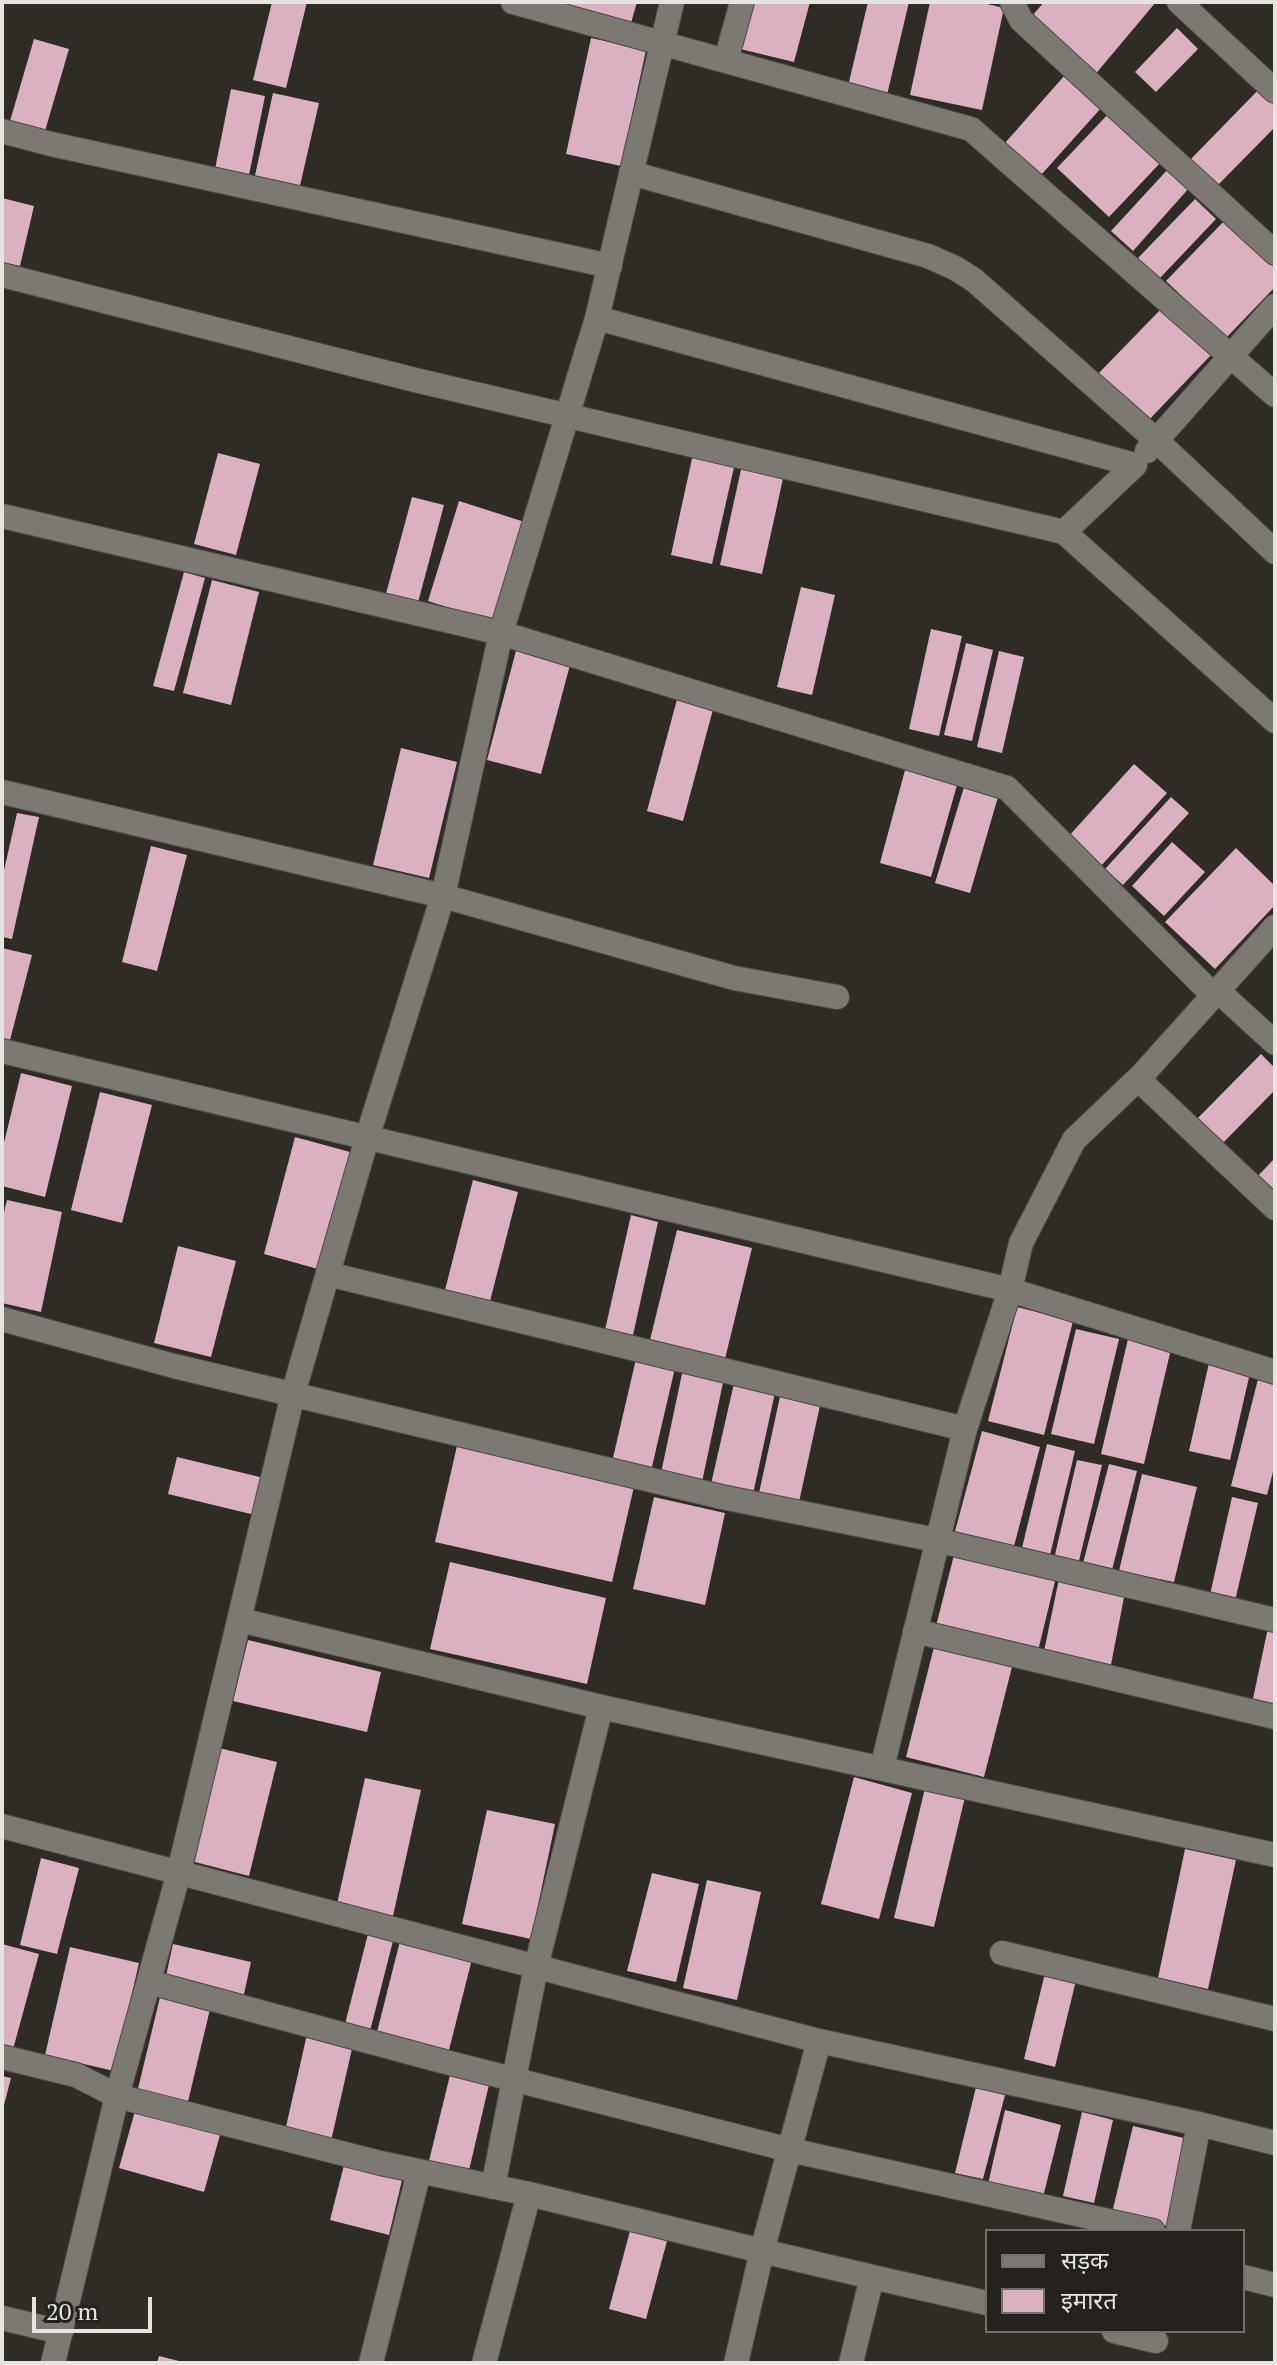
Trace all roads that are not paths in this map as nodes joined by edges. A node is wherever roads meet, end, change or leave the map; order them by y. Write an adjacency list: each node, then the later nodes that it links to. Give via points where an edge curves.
1 (513, 2): 6 (street)
2 (672, 2): 6 (street)
3 (742, 2): 7 (street)
4 (1012, 2): 11 (street, via 1021,20)
5 (1179, 2): 8 (street)
6 (662, 43): 7 (street); 10 (street)
7 (726, 60): 16 (street, via 971,129)
8 (1275, 91)
9 (2, 131): 12 (street)
10 (631, 173): 12 (street); 19 (street, via 955,268)
11 (1275, 253)
12 (610, 266): 15 (street)
13 (2, 275): 18 (street)
14 (1275, 306): 16 (street)
15 (597, 318): 18 (street); 20 (street)
16 (1231, 355): 17 (street); 19 (street)
17 (1275, 395)
18 (567, 416): 22 (street); 24 (street)
19 (1157, 441): 20 (street); 23 (street)
20 (1135, 465): 22 (street)
21 (2, 516): 24 (street)
22 (1064, 532): 25 (street)
23 (1275, 552)
24 (501, 633): 27 (street); 29 (street, via 1007,788)
25 (1275, 721)
26 (2, 792): 27 (street)
27 (443, 896): 30 (street, via 734,978); 34 (street)
28 (1275, 927): 29 (street)
29 (1216, 993): 31 (street); 33 (street)
30 (837, 997)
31 (1275, 1043)
32 (2, 1051): 34 (street)
33 (1138, 1079): 35 (street); 37 (street, via 1074,1140 1021,1243)
34 (367, 1138): 36 (street); 37 (street)
35 (1275, 1208)
36 (328, 1274): 40 (street); 41 (street)
37 (1010, 1290): 39 (street); 41 (street)
38 (2, 1319): 40 (street)
39 (1275, 1372)
40 (293, 1394): 42 (street, via 722,1497); 43 (street)
41 (965, 1429): 42 (street)
42 (936, 1540): 44 (street); 45 (street)
43 (240, 1620): 46 (street); 51 (street)
44 (1275, 1620)
45 (915, 1631): 47 (street); 48 (street)
46 (601, 1707): 48 (street); 53 (street)
47 (1275, 1717)
48 (882, 1768): 50 (street)
49 (2, 1826): 51 (street)
50 (1275, 1855)
51 (179, 1872): 53 (street); 54 (street)
52 (1002, 1953): 55 (street)
53 (536, 1967): 56 (street); 58 (street)
54 (149, 1982): 58 (street); 59 (street)
55 (1275, 2019)
56 (819, 2041): 60 (street); 62 (street)
57 (2, 2057): 59 (street, via 76,2075)
58 (513, 2079): 62 (street); 64 (street)
59 (117, 2096): 63 (street); 74 (street)
60 (1199, 2124): 61 (street); 67 (street)
61 (1275, 2143)
62 (790, 2150): 66 (street); 68 (street)
63 (419, 2172): 64 (street); 78 (street)
64 (493, 2187): 65 (street)
65 (529, 2194): 68 (street); 79 (street)
66 (1144, 2229)
67 (1178, 2229)
68 (762, 2251): 69 (street); 80 (street)
69 (872, 2277): 72 (street); 81 (street)
70 (1245, 2278): 71 (street)
71 (1275, 2285)
72 (985, 2303)
73 (2, 2318): 74 (street)
74 (61, 2332): 77 (street)
75 (1120, 2333): 76 (street)
76 (1156, 2345)
77 (53, 2363)
78 (371, 2363)
79 (484, 2363)
80 (736, 2363)
81 (851, 2363)

